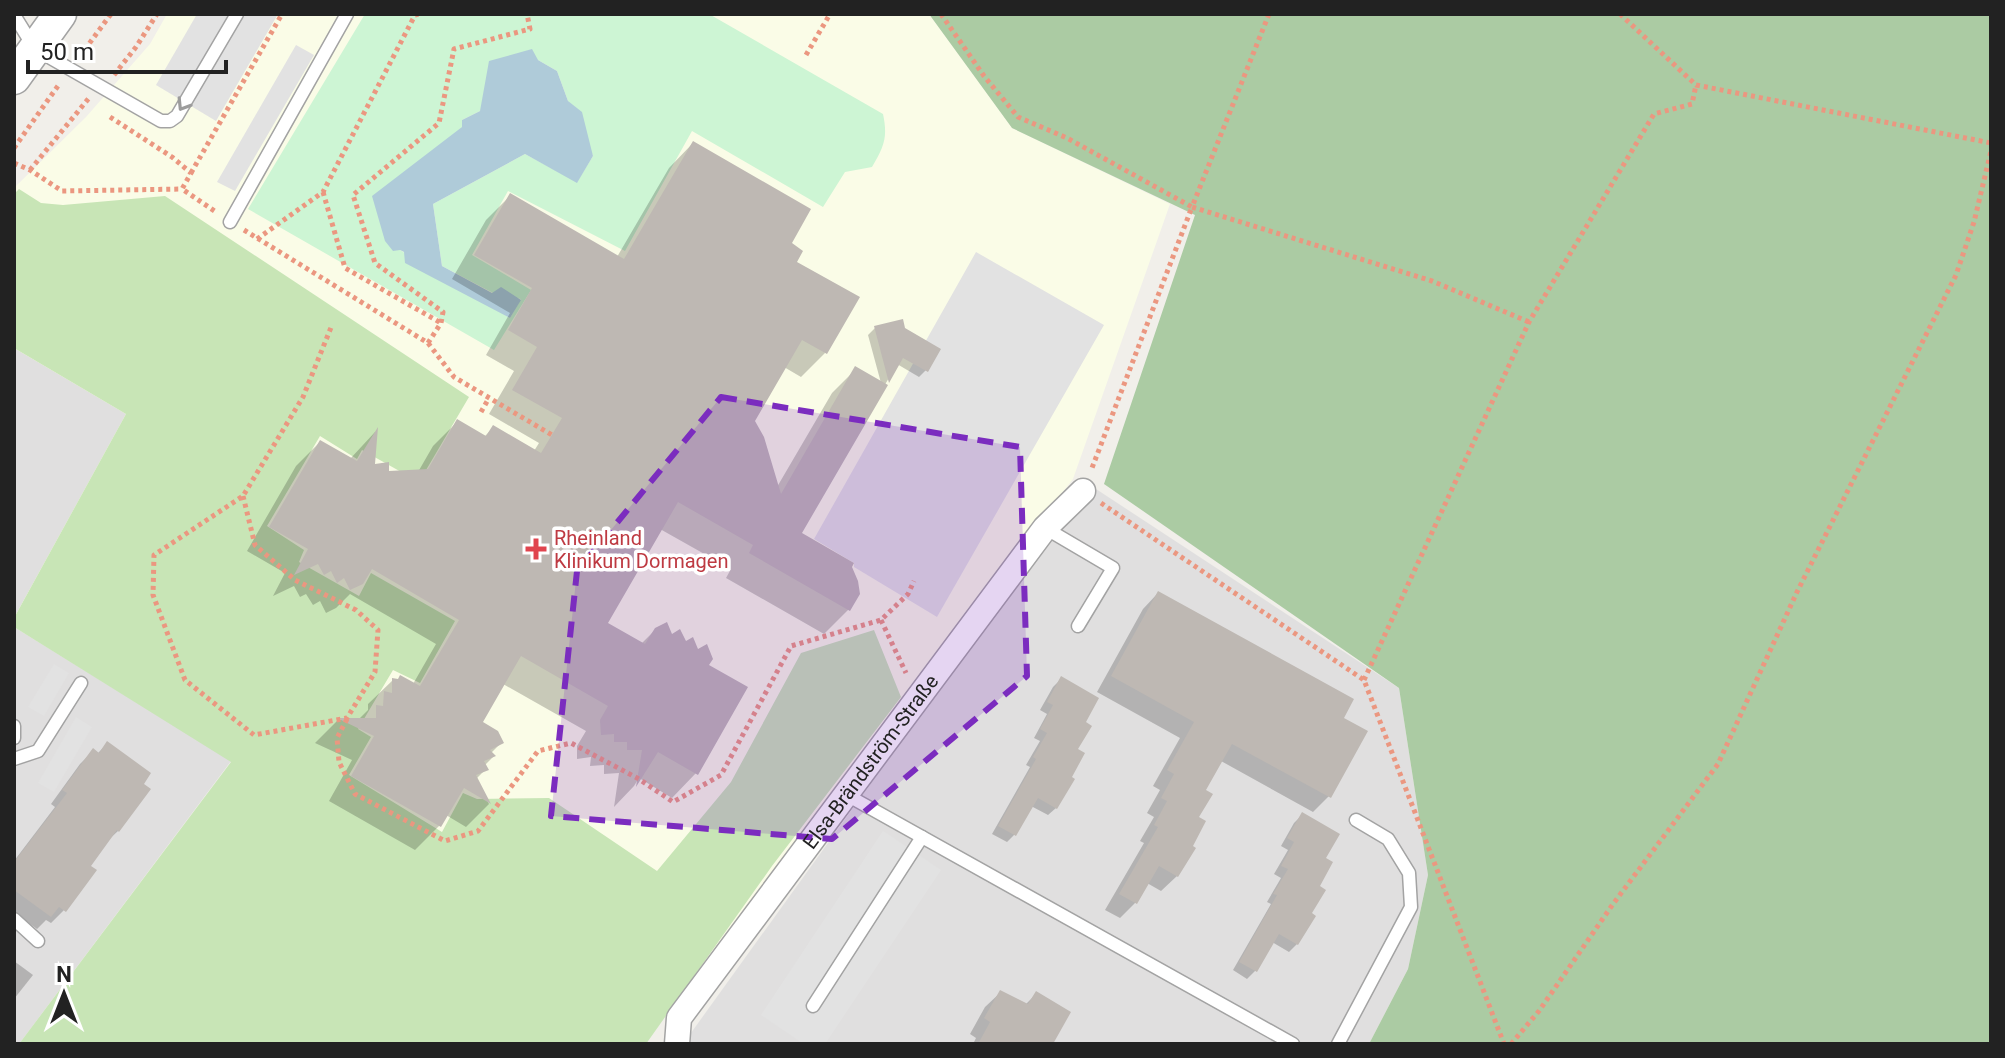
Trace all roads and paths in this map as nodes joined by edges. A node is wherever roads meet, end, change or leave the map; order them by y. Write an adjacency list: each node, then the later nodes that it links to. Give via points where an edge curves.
1 (60, 14): 12 (street)
2 (237, 14): 12 (lane, one-way to 12, via 170,121 161,121)
3 (282, 14): 20 (path)
4 (347, 14): 24 (lane)
5 (420, 14): 22 (path)
6 (527, 14): 27 (path, via 530,29 454,49 439,123 353,195 375,263 443,312)
7 (830, 14): 13 (path)
8 (941, 14): 23 (path, via 1018,117)
9 (1269, 14): 23 (path)
10 (1620, 14): 15 (path)
11 (14, 15): 12 (lane)
12 (35, 49): 14 (street)
13 (806, 55)
14 (14, 78)
15 (1696, 85): 17 (path); 26 (path, via 1692,104 1654,114)
16 (87, 100): 20 (path)
17 (1991, 143)
18 (1991, 151): 56 (path, via 1956,275 1797,592 1718,764)
19 (14, 163): 21 (path, via 62,191)
20 (191, 173): 21 (path)
21 (182, 189): 24 (path)
22 (323, 192): 25 (path); 27 (path, via 345,268)
23 (1192, 207): 26 (path, via 1432,281); 33 (path)
24 (230, 222): 25 (path)
25 (257, 239): 29 (path)
26 (1529, 322): 39 (path)
27 (441, 323): 29 (path)
28 (332, 325): 34 (path, via 303,397)
29 (428, 343): 30 (path, via 454,377)
30 (489, 398): 31 (path); 32 (path)
31 (481, 412)
32 (552, 435)
33 (1083, 491): 35 (street, Elsa-Brändström-Straße); 39 (path)
34 (243, 496): 42 (path, via 255,545 295,580 356,610 378,630 375,672); 42 (path, via 154,555 153,595 185,680 254,735)
35 (1045, 528): 38 (lane, via 1113,568); 41 (street, Elsa-Brändström-Straße)
36 (914, 581): 37 (path)
37 (881, 620): 41 (path); 42 (path, via 791,646 721,775 673,802 571,743 538,751 478,831 445,841 355,794 339,762 337,738)
38 (1078, 626)
39 (1364, 680): 55 (path)
40 (81, 683): 45 (lane, via 38,751)
41 (917, 698): 46 (street, Elsa-Brändström-Straße)
42 (347, 718)
43 (14, 726): 44 (lane)
44 (14, 738)
45 (14, 759)
46 (845, 794): 48 (lane); 52 (street, Elsa-Brändström-Straße, via 679,1018)
47 (1356, 820): 54 (lane, via 1388,839 1409,873 1411,907)
48 (922, 837): 51 (lane); 53 (lane)
49 (14, 919): 50 (lane)
50 (38, 941)
51 (813, 1006)
52 (677, 1044)
53 (1293, 1044)
54 (1338, 1044)
55 (1504, 1044)
56 (1511, 1044)

